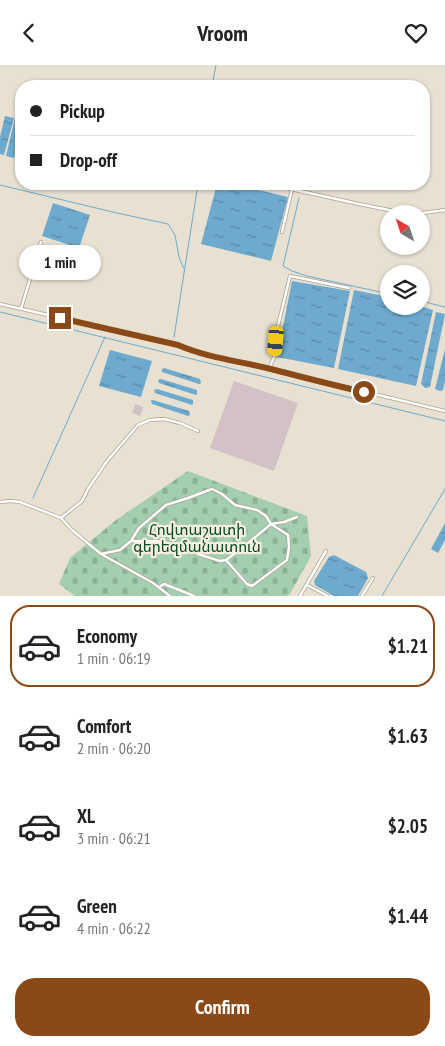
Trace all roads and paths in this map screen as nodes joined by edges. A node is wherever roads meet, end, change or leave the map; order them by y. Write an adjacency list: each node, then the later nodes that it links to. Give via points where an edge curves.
1 (292, 190): 6 (lane)
2 (297, 190): 3 (lane)
3 (380, 208)
4 (445, 210): 5 (lane)
5 (430, 212)
6 (282, 231)
7 (41, 242): 10 (lane)
8 (349, 288): 11 (lane, via 290,276 275,355)
9 (0, 304): 10 (lane)
10 (21, 309): 11 (lane)
11 (269, 369): 12 (lane)
12 (445, 411)
13 (198, 431): 16 (lane, via 164,419 138,425 107,461 82,501)
14 (0, 503): 16 (lane, via 20,502)
15 (297, 517): 17 (lane)
16 (61, 518): 20 (lane)
17 (271, 524): 18 (lane, via 257,510 236,505 212,489 166,505 139,529); 21 (lane); 21 (lane, via 288,535 287,560 252,586)
18 (131, 541): 20 (lane, via 120,550); 21 (lane, via 180,545 198,554)
19 (326, 551): 23 (lane)
20 (101, 554): 24 (lane)
21 (226, 560)
22 (373, 578): 29 (lane)
23 (307, 585): 27 (lane); 28 (lane)
24 (159, 587): 25 (lane); 26 (lane, via 164,584)
25 (170, 596)
26 (194, 596)
27 (300, 596)
28 (328, 596)
29 (362, 596)

